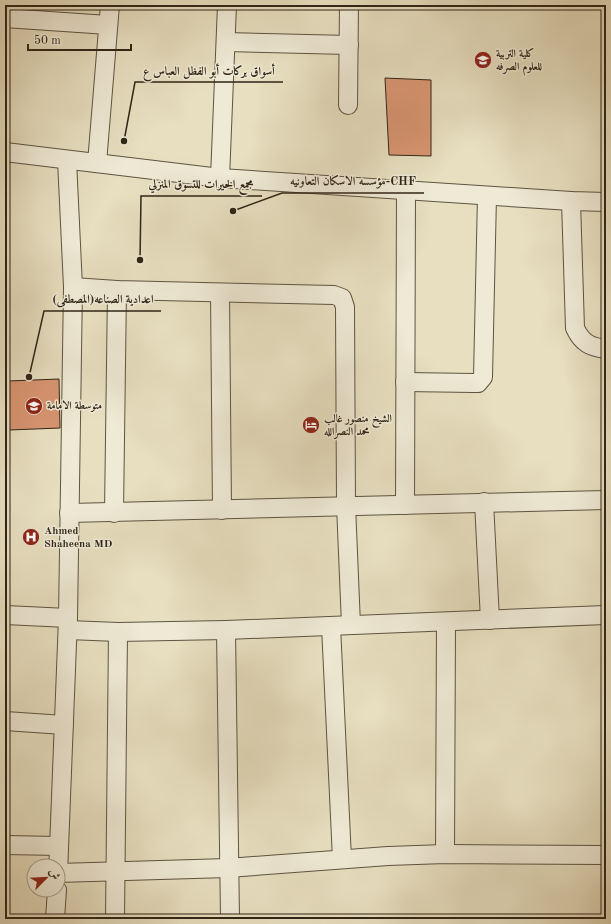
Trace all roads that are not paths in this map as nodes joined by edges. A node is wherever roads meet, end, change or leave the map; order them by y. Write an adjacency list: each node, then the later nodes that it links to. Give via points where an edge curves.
1 (110, 5): 5 (street)
2 (226, 5): 6 (street)
3 (349, 5): 7 (street)
4 (5, 18): 5 (street)
5 (108, 25): 11 (street)
6 (226, 42): 7 (street); 12 (street)
7 (349, 45): 8 (street)
8 (348, 105)
9 (5, 152): 10 (street)
10 (67, 160): 11 (street); 17 (street)
11 (97, 163): 12 (street)
12 (220, 178): 13 (street)
13 (406, 190): 14 (street); 21 (street)
14 (487, 196): 15 (street); 21 (street, via 483,377 478,383)
15 (571, 201): 16 (street); 20 (street, via 576,328 586,344)
16 (606, 202)
17 (73, 287): 18 (street); 27 (street)
18 (117, 290): 19 (street); 28 (street)
19 (220, 293): 24 (street, via 334,295 342,298 345,307); 26 (street)
20 (606, 349)
21 (406, 382): 25 (street)
22 (606, 500): 23 (street)
23 (484, 502): 25 (street); 31 (street)
24 (346, 505): 25 (street); 26 (street); 34 (street)
25 (405, 505)
26 (222, 510): 28 (street)
27 (69, 513): 28 (street); 33 (street)
28 (114, 513)
29 (5, 615): 33 (street)
30 (606, 615): 31 (street)
31 (490, 620): 32 (street)
32 (446, 622): 34 (street); 42 (street)
33 (68, 624): 37 (street); 39 (street)
34 (351, 625): 35 (street)
35 (331, 626): 36 (street); 45 (street)
36 (226, 630): 37 (street); 46 (street)
37 (118, 632): 47 (street)
38 (5, 721): 39 (street)
39 (64, 725): 41 (street)
40 (5, 846): 41 (street)
41 (59, 846): 44 (street)
42 (445, 854): 43 (street); 45 (street)
43 (606, 855)
44 (59, 858)
45 (342, 859): 46 (street)
46 (228, 868): 47 (street); 52 (street)
47 (116, 871): 48 (street); 51 (street)
48 (66, 874)
49 (56, 898): 50 (street)
50 (55, 919)
51 (115, 919)
52 (230, 919)

